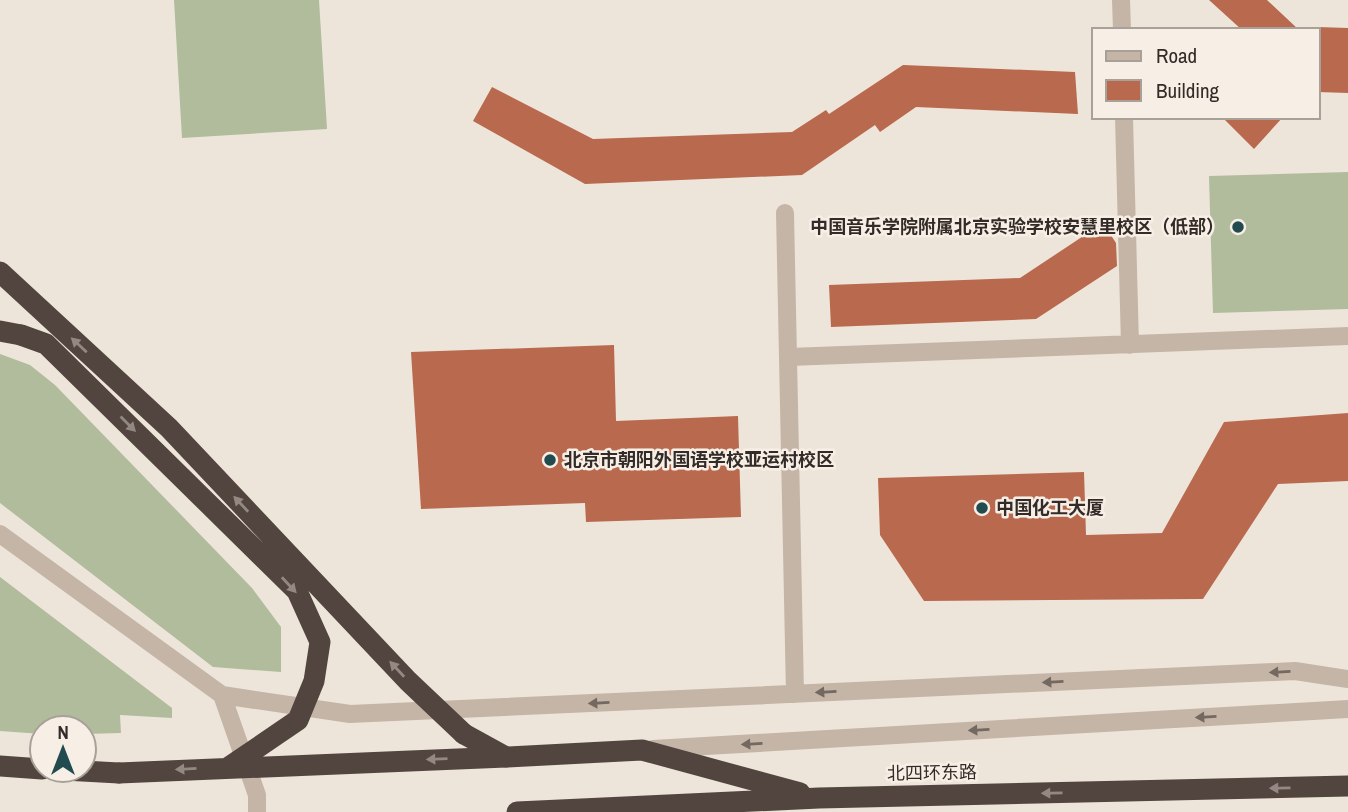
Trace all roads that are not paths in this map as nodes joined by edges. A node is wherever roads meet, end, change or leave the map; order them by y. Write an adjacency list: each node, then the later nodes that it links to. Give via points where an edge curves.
1 (1121, 0): 2 (street)
2 (1122, 28)
3 (1124, 119): 8 (street)
4 (785, 213): 9 (street)
5 (0, 272): 16 (highway, one-way to 5, bridge, via 464,734 408,681 169,428)
6 (0, 331): 18 (highway, one-way to 18, bridge, via 46,344 297,591 320,642 314,681 298,720)
7 (1348, 337): 8 (street)
8 (1130, 345): 9 (street)
9 (789, 357): 12 (street)
10 (0, 534): 13 (street)
11 (1348, 679): 12 (street, one-way to 12, via 1295,671)
12 (795, 694): 13 (street, one-way to 13, via 350,714)
13 (222, 695): 23 (street, via 257,795)
14 (1348, 709): 15 (street, one-way to 15)
15 (642, 750): 16 (highway); 22 (highway)
16 (506, 757): 18 (highway, one-way to 18, bridge)
17 (0, 766): 19 (highway)
18 (229, 766): 20 (highway, one-way to 20, bridge)
19 (28, 768)
20 (98, 772)
21 (1348, 786): 22 (highway, 北四环东路, one-way to 22)
22 (819, 798): 24 (highway, 北四环东路)
23 (257, 812)
24 (517, 812)

